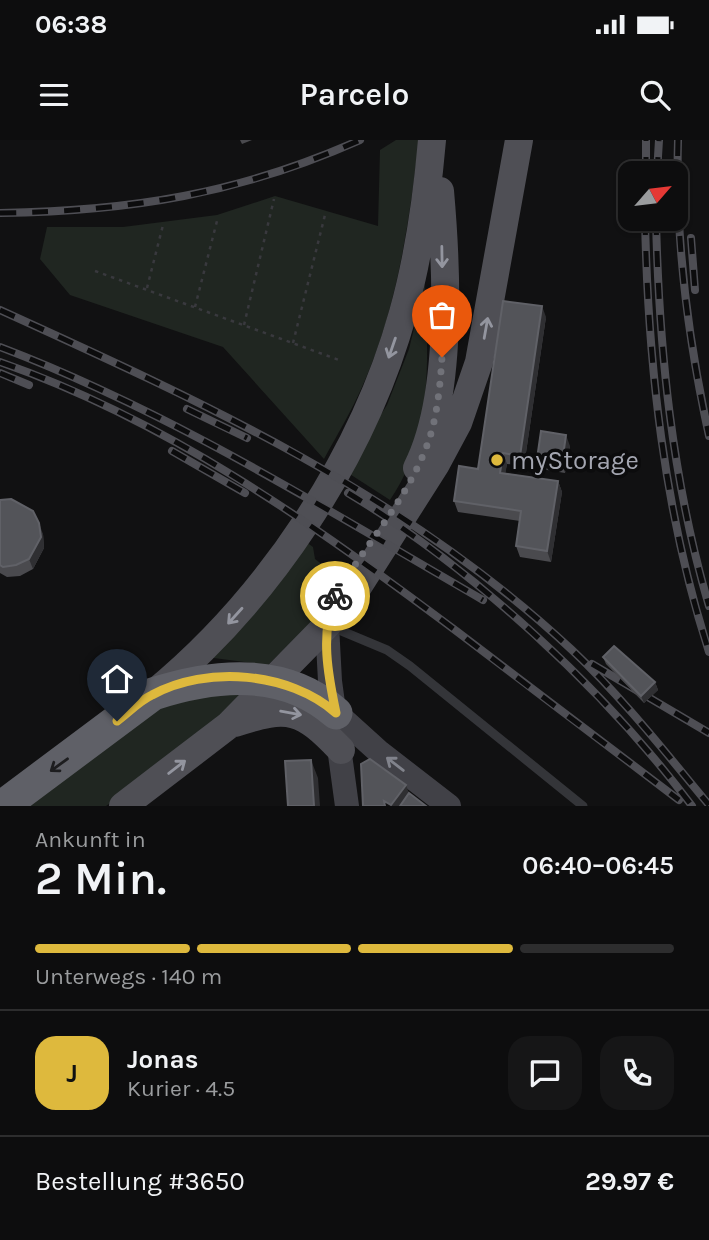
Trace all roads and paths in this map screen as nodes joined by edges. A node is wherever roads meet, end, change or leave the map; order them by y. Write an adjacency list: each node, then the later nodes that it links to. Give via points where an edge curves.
1 (433, 140): 13 (main road, one-way to 13, via 440,195 443,306 433,424 426,450 407,485 335,597); 15 (main road, one-way to 15, via 409,293 364,419 270,573 208,645)
2 (518, 146): 13 (main road, one-way to 2, via 354,593 458,423 481,352)
3 (274, 199): 10 (path)
4 (326, 211): 11 (path)
5 (218, 217): 9 (path)
6 (163, 225): 8 (path)
7 (95, 271): 8 (path)
8 (146, 288): 9 (path)
9 (195, 307): 10 (path)
10 (244, 324): 11 (path)
11 (293, 343): 12 (path)
12 (339, 360)
13 (327, 625): 14 (main road); 16 (main road); 23 (lane, via 387,650 410,666)
14 (274, 681): 15 (highway, via 212,679); 16 (highway, via 313,695); 17 (main road)
15 (152, 694): 19 (highway, one-way to 19)
16 (336, 713): 18 (main road); 22 (main road, one-way to 16)
17 (229, 724): 18 (main road, one-way to 18, via 268,712 293,712 314,722); 20 (main road, one-way to 17)
18 (341, 750): 21 (main road)
19 (4, 806)
20 (123, 806)
21 (347, 806)
22 (449, 806)
23 (583, 806)

